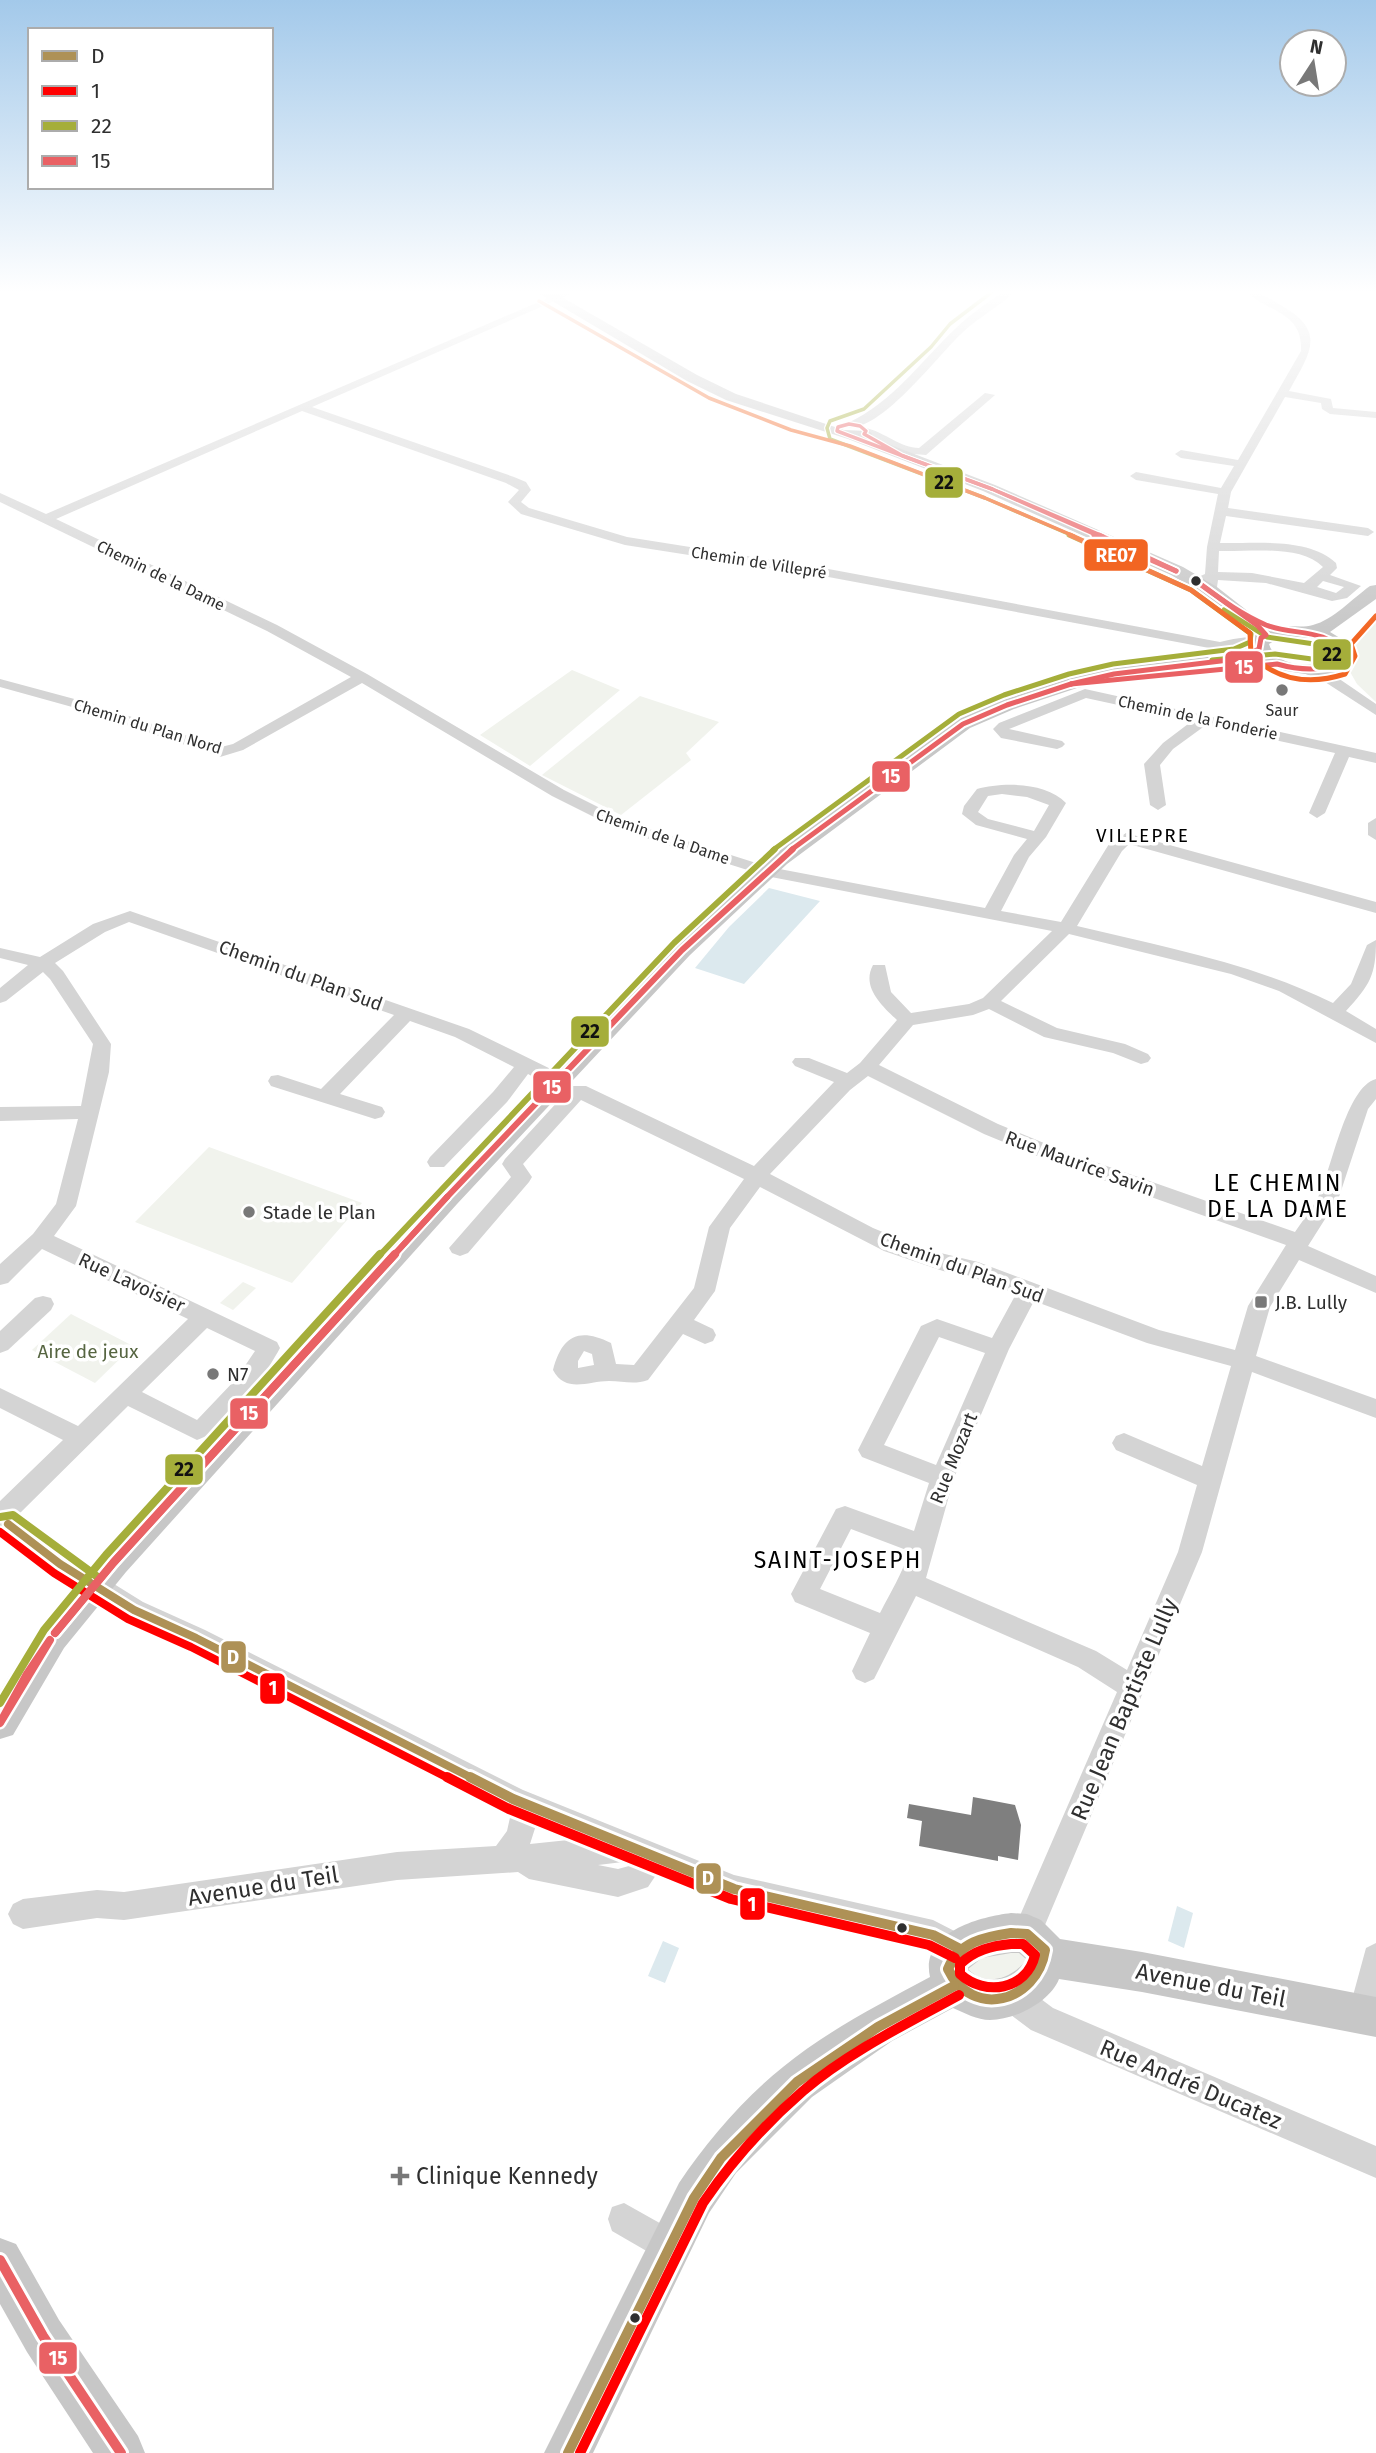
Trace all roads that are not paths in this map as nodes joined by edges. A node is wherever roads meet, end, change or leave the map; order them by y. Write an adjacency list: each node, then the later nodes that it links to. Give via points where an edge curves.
1 (307, 406): 7 (street)
2 (760, 406): 9 (main road)
3 (881, 406): 9 (street)
4 (976, 406): 9 (street, via 922,452 900,449 881,434)
5 (1276, 406): 11 (street)
6 (1326, 406): 8 (street, via 1330,411)
7 (304, 408): 16 (street); 25 (street, Chemin de Villepré, via 523,485 526,490 514,502 525,511 625,541 823,572 1220,646)
8 (1376, 415)
9 (856, 429): 20 (main road, via 893,453 989,488)
10 (1181, 454): 11 (street)
11 (1241, 464): 13 (street)
12 (1136, 476): 13 (street)
13 (1225, 492): 15 (street)
14 (0, 498): 16 (street, Chemin de la Dame)
15 (1220, 511): 17 (street); 18 (street)
16 (46, 519): 30 (street, Chemin de la Dame, via 272,628)
17 (1368, 532)
18 (1213, 547): 19 (street, via 1264,546 1306,554 1329,563); 20 (street)
19 (1321, 576): 21 (street); 21 (street, via 1353,586 1340,597)
20 (1206, 583): 21 (street, via 1251,578); 25 (main road)
21 (1304, 587)
22 (1376, 590): 24 (main road, via 1328,626)
23 (1376, 601): 26 (main road)
24 (1312, 632): 25 (main road); 26 (main road)
25 (1266, 639): 27 (main road); 32 (main road, via 1237,659 1114,674)
26 (1337, 643): 28 (main road, via 1345,654)
27 (1277, 664): 29 (main road); 32 (main road)
28 (1339, 665): 29 (main road); 33 (street)
29 (1308, 670): 33 (street)
30 (362, 677): 31 (street, Chemin du Plan Nord, via 238,747 220,752); 45 (street, Chemin de la Dame, via 589,810 624,826)
31 (0, 683)
32 (1073, 690): 34 (street, Chemin de la Fonderie); 35 (street, Chemin de la Fonderie, via 1001,729 1006,735); 45 (main road, via 1007,705 963,724)
33 (1371, 707)
34 (1203, 720): 36 (street, Chemin de la Fonderie); 38 (street, via 1168,746 1153,764)
35 (1057, 744)
36 (1344, 751): 37 (street, Chemin de la Fonderie); 39 (street)
37 (1376, 758)
38 (1158, 805)
39 (1317, 813)
40 (1376, 823): 42 (street)
41 (1143, 825): 44 (street)
42 (1376, 835)
43 (1038, 837): 43 (street, via 1058,803 1046,797 994,789 983,792 972,806 970,814 982,822); 47 (street, via 1022,855)
44 (1126, 838): 46 (street); 48 (street)
45 (766, 871): 47 (street, Chemin de la Dame); 66 (main road, via 682,950)
46 (1376, 908)
47 (990, 913): 48 (street, Chemin de la Dame)
48 (1065, 928): 54 (street); 55 (street, Chemin de la Dame, via 1237,970)
49 (1376, 945): 55 (street, via 1359,986)
50 (0, 953): 51 (street)
51 (51, 969): 53 (street, Chemin du Plan Sud, via 22,977); 56 (street, Chemin du Plan Sud, via 97,928 130,916); 68 (street, via 102,1044)
52 (879, 969): 57 (street, via 881,993)
53 (0, 997)
54 (989, 1002): 57 (street); 59 (street, via 1051,1033)
55 (1335, 1012): 58 (street, Chemin de la Dame)
56 (407, 1013): 61 (street, Chemin du Plan Sud, via 462,1033); 67 (street)
57 (907, 1020): 62 (street)
58 (1376, 1037)
59 (1141, 1058)
60 (802, 1062): 64 (street)
61 (525, 1065): 66 (street, Chemin du Plan Sud); 71 (street)
62 (867, 1068): 64 (street); 74 (street, Rue Maurice Savin, via 991,1129)
63 (278, 1081): 67 (street)
64 (849, 1081): 72 (street)
65 (1376, 1085): 74 (street, Rue Jean Baptiste Lully, via 1359,1108 1329,1197)
66 (569, 1086): 72 (street, Chemin du Plan Sud); 75 (street, via 569,1099 512,1164 522,1177); 97 (main road, via 447,1197)
67 (326, 1096): 69 (street)
68 (90, 1112): 70 (street); 73 (street, via 66,1206)
69 (375, 1112)
70 (0, 1114)
71 (437, 1162)
72 (757, 1176): 78 (street, Chemin du Plan Sud, via 892,1246); 81 (street, via 720,1227 704,1291)
73 (40, 1239): 76 (street); 80 (street, Rue Lavoisier)
74 (1297, 1246): 77 (street); 85 (street, Rue Jean Baptiste Lully, via 1259,1306)
75 (460, 1248)
76 (0, 1277)
77 (1376, 1285)
78 (1029, 1289): 84 (street, Rue Mozart); 85 (street, Chemin du Plan Sud, via 1155,1337)
79 (43, 1304): 83 (street)
80 (205, 1317): 87 (street, Rue Lavoisier); 87 (street, via 270,1348 205,1427 197,1431)
81 (678, 1322): 82 (street); 86 (street, via 640,1374)
82 (705, 1335)
83 (0, 1344)
84 (998, 1349): 92 (street, Rue Mozart); 92 (street, via 951,1330 937,1327 929,1332 870,1450)
85 (1242, 1362): 89 (street, Chemin du Plan Sud); 93 (street, Rue Jean Baptiste Lully)
86 (606, 1371)
87 (125, 1394): 90 (street, Rue Lavoisier)
88 (0, 1397): 90 (street)
89 (1376, 1409)
90 (81, 1438): 94 (street, Rue Lavoisier)
91 (1124, 1443): 93 (street)
92 (942, 1478): 95 (street, Rue Mozart)
93 (1210, 1480): 100 (street, Rue Jean Baptiste Lully, via 1190,1552)
94 (2, 1522): 97 (street)
95 (922, 1545): 96 (street, Rue Mozart); 98 (street, via 845,1516 804,1594)
96 (912, 1583): 98 (street, Rue Mozart); 100 (street, via 1087,1659)
97 (93, 1586): 101 (main road, via 51,1637); 102 (street)
98 (885, 1627): 99 (street, Rue Mozart)
99 (865, 1671)
100 (1133, 1688): 106 (street, Rue Jean Baptiste Lully)
101 (0, 1723)
102 (526, 1804): 103 (street); 104 (street, via 518,1842)
103 (641, 1852): 104 (street, Avenue du Teil, via 638,1877 618,1882); 108 (street, via 734,1889 923,1932)
104 (503, 1860): 105 (street, Avenue du Teil, via 397,1866 171,1900)
105 (23, 1914)
106 (1037, 1945): 108 (main road, via 1011,1933 988,1935); 109 (main road, via 1045,1970 1036,1981); 110 (main road, Avenue du Teil, via 1142,1972)
107 (1376, 1958): 110 (street)
108 (957, 1968): 109 (main road, via 964,1994 1000,1999); 113 (main road, via 797,2082 721,2158)
109 (1015, 1992): 111 (street, Rue André Ducatez, via 1022,2004 1042,2019)
110 (1370, 2015)
111 (1376, 2162)
112 (624, 2219): 113 (street)
113 (668, 2247): 118 (main road)
114 (0, 2260): 116 (main road)
115 (0, 2292): 116 (main road)
116 (43, 2336): 117 (main road)
117 (121, 2453)
118 (568, 2453)

